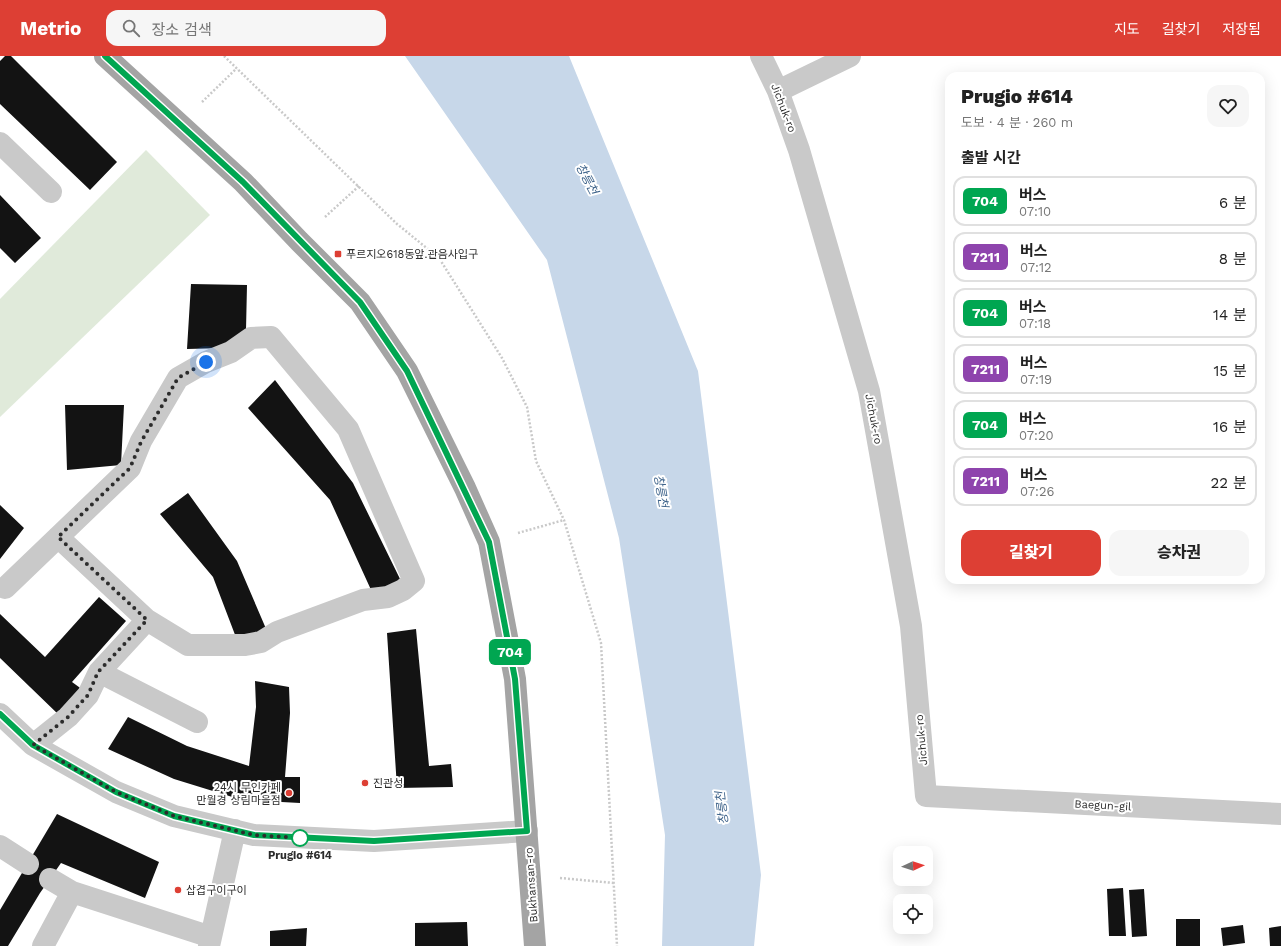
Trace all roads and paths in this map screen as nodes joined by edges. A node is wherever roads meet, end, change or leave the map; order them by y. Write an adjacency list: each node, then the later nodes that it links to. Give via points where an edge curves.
1 (105, 56): 24 (main road, Bukhansan-ro, via 243,182 360,302 407,371 489,542 515,679)
2 (224, 56): 5 (path)
3 (761, 56): 6 (street, Jichuk-ro)
4 (850, 56): 6 (street)
5 (237, 68): 7 (path); 9 (path)
6 (778, 91): 21 (street, Jichuk-ro, via 799,150 869,391 911,626)
7 (202, 102)
8 (0, 143): 10 (street)
9 (359, 186): 11 (path); 12 (path, via 397,224 439,258 502,358 527,407 536,461)
10 (51, 192)
11 (325, 217)
12 (564, 520): 13 (path); 29 (path, via 601,643)
13 (518, 533)
14 (58, 537): 15 (street); 16 (street); 16 (street, via 130,468 141,442 178,378 206,362 231,352 251,338 271,337 348,429 414,581 388,597 363,600 277,632 261,642 245,645 188,645)
15 (5, 588)
16 (147, 620): 17 (street)
17 (98, 672): 19 (street); 20 (street, via 88,695 68,717)
18 (0, 714): 20 (street)
19 (197, 722)
20 (33, 745): 23 (street, via 116,792 174,816)
21 (926, 796): 22 (street, Baegun-gil)
22 (1281, 814)
23 (235, 830): 24 (street, via 254,835 374,841); 31 (street)
24 (527, 831): 33 (main road, Bukhansan-ro)
25 (0, 846): 26 (street)
26 (28, 864)
27 (560, 878): 29 (path)
28 (50, 879): 30 (street)
29 (614, 883): 34 (path)
30 (72, 892): 31 (street); 32 (street)
31 (210, 942)
32 (43, 946)
33 (535, 946)
34 (617, 946)

